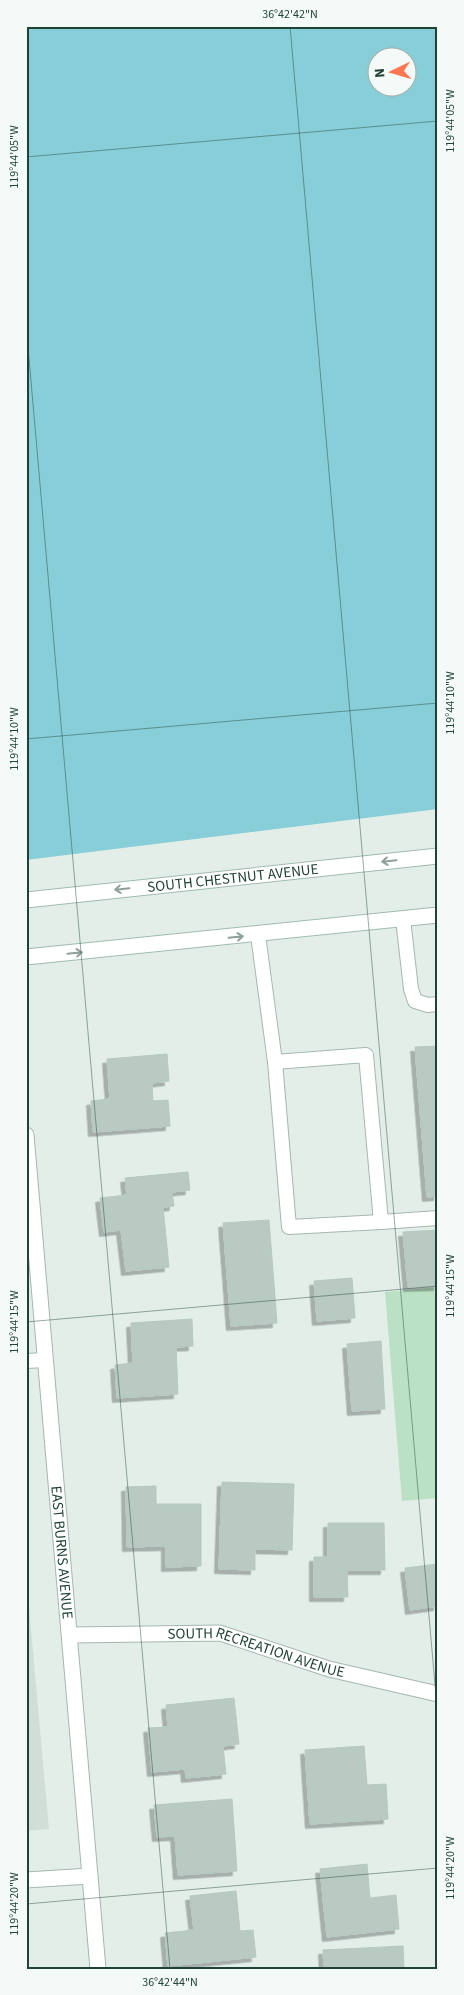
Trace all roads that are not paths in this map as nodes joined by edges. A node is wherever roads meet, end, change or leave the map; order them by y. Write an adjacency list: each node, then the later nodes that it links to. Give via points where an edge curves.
1 (438, 856): 2 (street, SOUTH CHESTNUT AVENUE, one-way to 2)
2 (26, 900)
3 (438, 915): 4 (street)
4 (404, 919): 5 (street); 7 (lane, via 415,1001)
5 (258, 935): 6 (street, one-way to 5); 8 (lane)
6 (26, 958)
7 (438, 1004)
8 (275, 1062): 11 (lane, via 289,1227); 11 (lane, via 366,1055)
9 (26, 1135): 12 (street, EAST BURNS AVENUE)
10 (438, 1218): 11 (lane)
11 (381, 1222)
12 (45, 1360): 13 (lane); 14 (street, EAST BURNS AVENUE)
13 (26, 1361)
14 (71, 1635): 15 (street, SOUTH RECREATION AVENUE, via 220,1633 329,1669); 16 (street, EAST BURNS AVENUE)
15 (438, 1694)
16 (90, 1876): 17 (street); 18 (street, EAST BURNS AVENUE)
17 (26, 1880)
18 (98, 1969)

